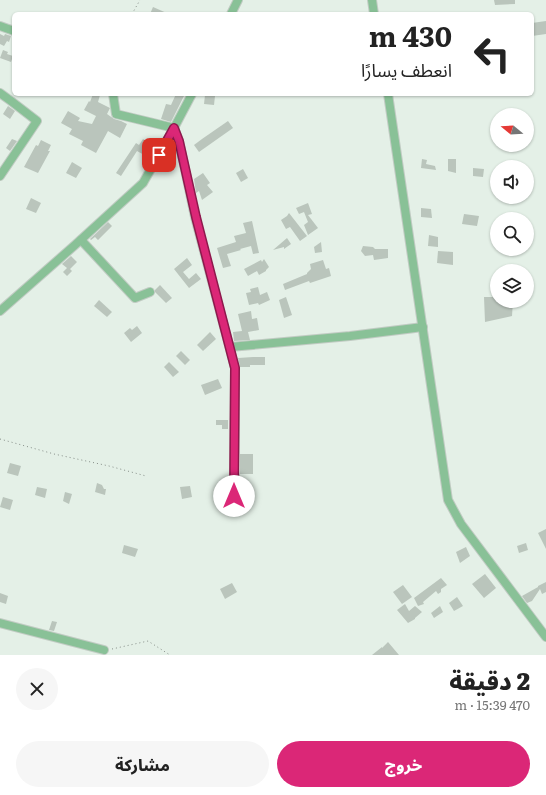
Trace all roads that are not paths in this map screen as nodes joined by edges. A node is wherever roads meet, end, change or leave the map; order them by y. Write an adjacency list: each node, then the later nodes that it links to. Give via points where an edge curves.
1 (238, 0): 3 (street)
2 (372, 0): 4 (street)
3 (232, 12)
4 (374, 12)
5 (0, 26): 6 (street)
6 (12, 30)
7 (0, 93): 12 (street, via 37,121)
8 (113, 96): 11 (street, via 116,114)
9 (191, 96): 11 (street)
10 (388, 96): 16 (street)
11 (174, 128): 13 (street, via 143,183); 17 (street)
12 (0, 176)
13 (81, 240): 14 (street, via 135,298); 15 (street)
14 (150, 292)
15 (0, 311)
16 (423, 327): 17 (street); 20 (street, via 448,500 461,524)
17 (230, 347): 18 (street, via 235,368)
18 (234, 496)
19 (0, 623): 21 (street)
20 (546, 637)
21 (104, 650)

